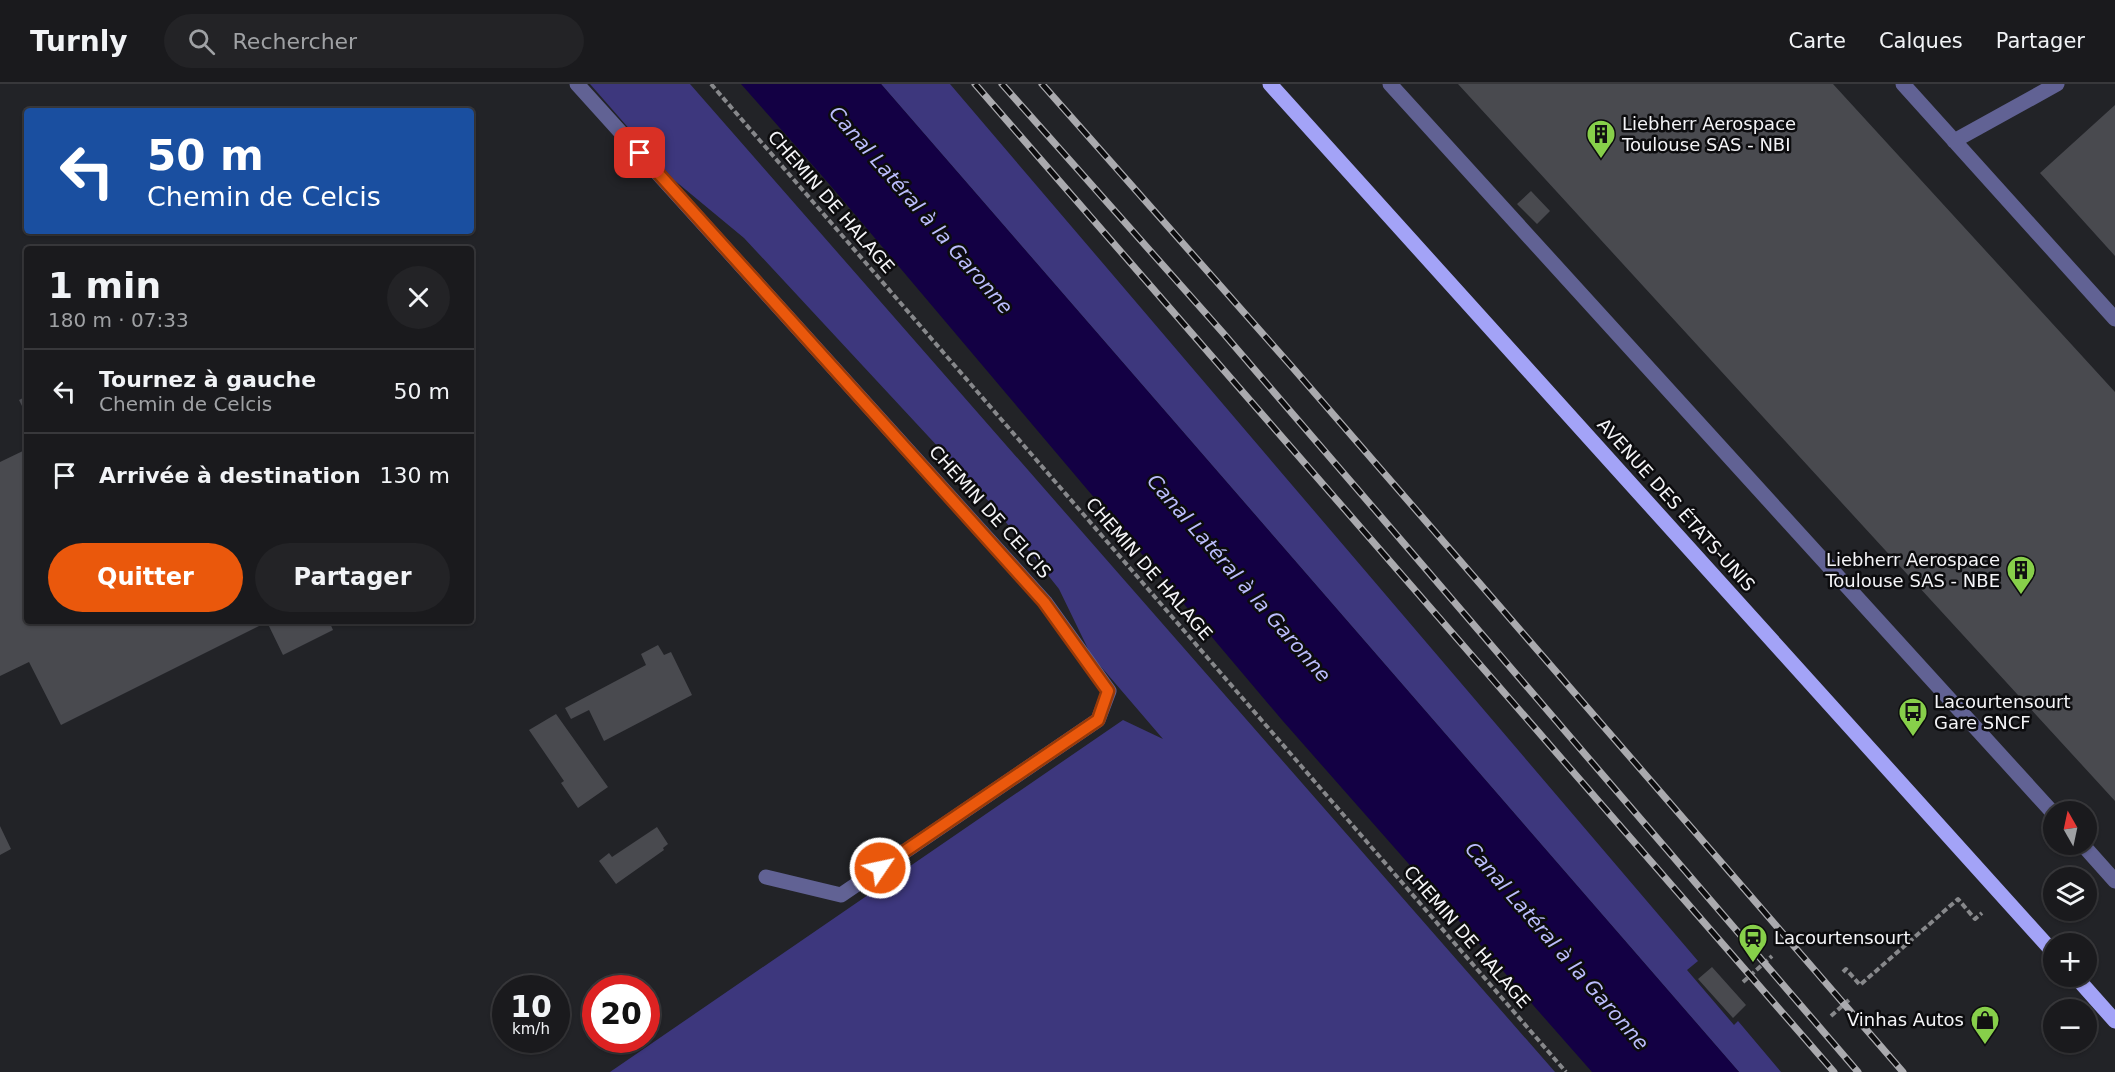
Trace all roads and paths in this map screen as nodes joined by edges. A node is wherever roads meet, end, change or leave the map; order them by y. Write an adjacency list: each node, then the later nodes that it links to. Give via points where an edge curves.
1 (578, 84): 11 (lane, CHEMIN DE CELCIS, via 1044,602 1108,691 1098,720 841,895)
2 (711, 84): 22 (path, CHEMIN DE HALAGE)
3 (1270, 84): 13 (main road, AVENUE DES ÉTATS-UNIS)
4 (1390, 84): 9 (lane)
5 (1904, 84): 7 (lane)
6 (2057, 84): 7 (lane)
7 (1954, 141): 8 (lane)
8 (2115, 319)
9 (2043, 802)
10 (2092, 855): 12 (lane)
11 (766, 877)
12 (2115, 881)
13 (2002, 896): 14 (main road, AVENUE DES ÉTATS-UNIS); 16 (path, via 1975,919 1958,899 1860,985 1846,969)
14 (2043, 941)
15 (1772, 956): 17 (path)
16 (1843, 972)
17 (1743, 982)
18 (2085, 987): 21 (main road)
19 (1850, 999): 20 (path)
20 (1831, 1016)
21 (2115, 1021)
22 (1566, 1072)

